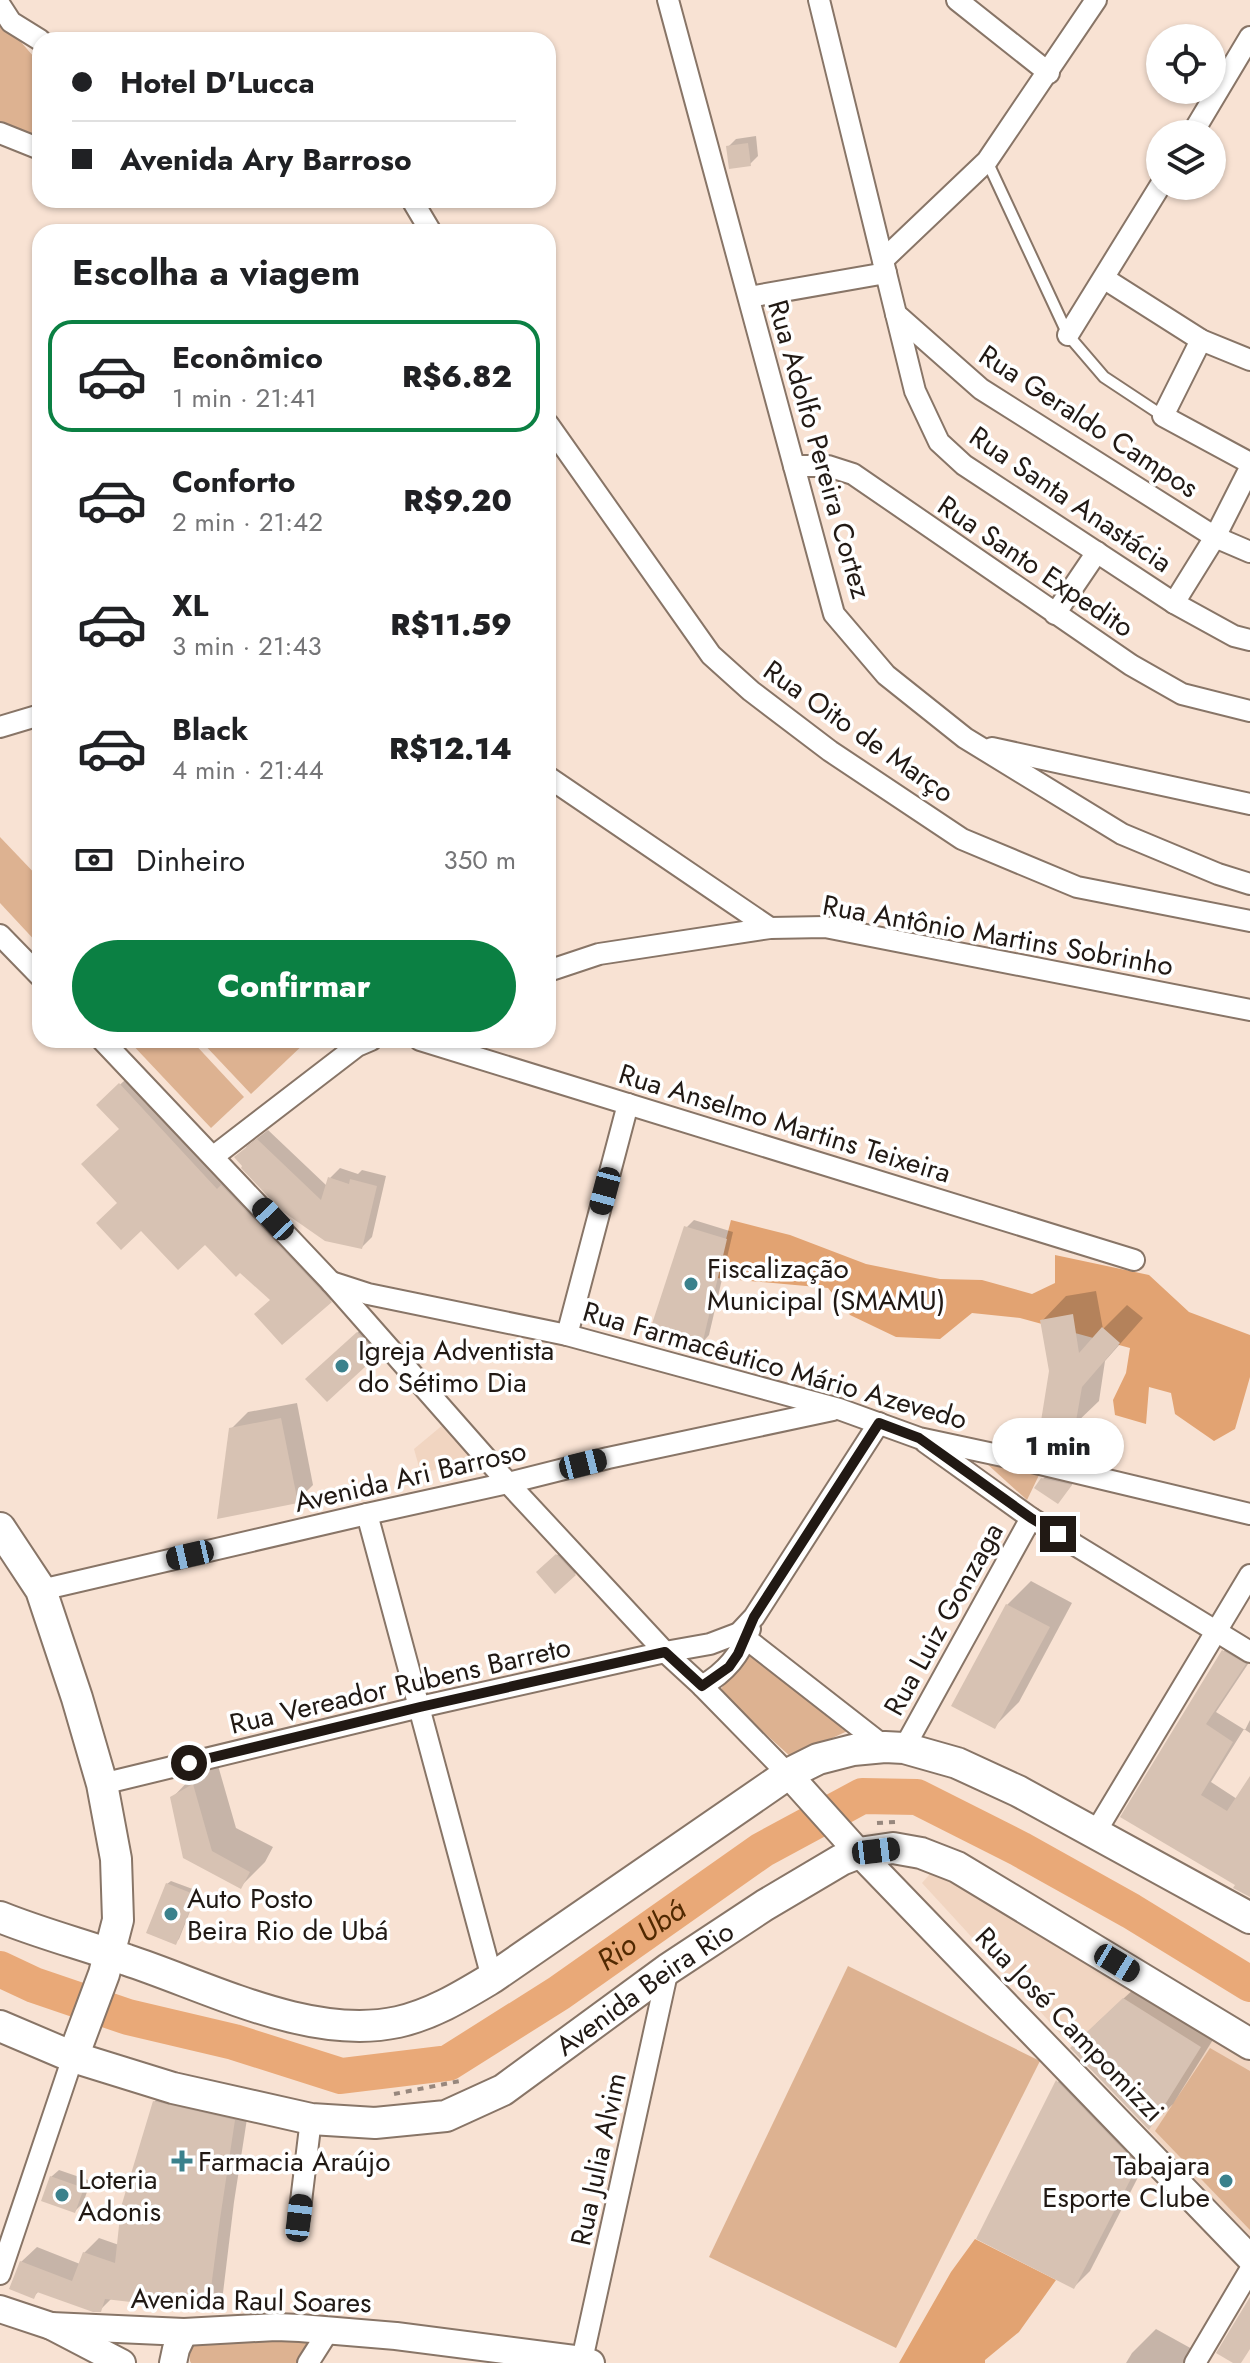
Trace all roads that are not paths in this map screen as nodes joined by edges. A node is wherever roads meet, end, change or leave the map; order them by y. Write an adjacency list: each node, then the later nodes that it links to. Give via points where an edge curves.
1 (668, 0): 16 (street, Rua Adolfo Pereira Cortez)
2 (819, 0): 14 (street)
3 (957, 0): 8 (street)
4 (1096, 0): 8 (street)
5 (0, 5): 6 (street, via 11,22)
6 (32, 35)
7 (1250, 37): 9 (street)
8 (1049, 73): 12 (street)
9 (1200, 120)
10 (0, 133): 11 (street)
11 (32, 146)
12 (987, 161): 14 (street); 18 (lane)
13 (1152, 200): 15 (street)
14 (885, 266): 16 (street); 17 (street)
15 (1105, 279): 18 (street); 19 (street)
16 (749, 297): 24 (street, Rua Adolfo Pereira Cortez)
17 (896, 314): 25 (street, Rua Geraldo Campos, via 981,389); 26 (street, Rua Santa Anastácia, via 915,391 939,442 964,465)
18 (1068, 335): 21 (lane, via 1104,377)
19 (1201, 340): 20 (street); 21 (street)
20 (1250, 360)
21 (1163, 416): 23 (street)
22 (556, 435): 38 (street, Rua Oito de Março, via 711,655 830,751 962,839 1077,887)
23 (1250, 465): 25 (street)
24 (794, 466): 29 (street, Rua Santo Expedito, via 828,466 853,474); 34 (street, Rua Adolfo Pereira Cortez, via 834,614 886,675)
25 (1215, 537): 27 (street, Rua Geraldo Campos); 28 (street)
26 (1097, 552): 28 (street, Rua Santa Anastácia); 29 (street)
27 (1250, 552)
28 (1174, 603): 30 (street, Rua Santa Anastácia)
29 (1055, 614): 31 (street, Rua Santo Expedito, via 1182,694)
30 (1250, 640)
31 (1250, 711)
32 (32, 717): 33 (street)
33 (0, 727)
34 (976, 745): 36 (street); 37 (street, Rua Adolfo Pereira Cortez, via 1122,834)
35 (556, 782): 39 (street)
36 (1250, 804)
37 (1250, 884)
38 (1250, 921)
39 (770, 928): 42 (street, Rua Antônio Martins Sobrinho, via 599,954); 43 (street, Rua Antônio Martins Sobrinho, via 825,927)
40 (0, 935): 41 (street)
41 (32, 968)
42 (556, 968)
43 (1250, 1010)
44 (110, 1048): 48 (street)
45 (354, 1048): 48 (street)
46 (446, 1048): 47 (street, Rua Anselmo Martins Teixeira)
47 (628, 1104): 49 (street, Rua Anselmo Martins Teixeira); 51 (street)
48 (214, 1156): 50 (street)
49 (1134, 1260)
50 (331, 1282): 51 (street, Rua Farmacêutico Mário Azevedo); 55 (street)
51 (567, 1335): 52 (street, Rua Farmacêutico Mário Azevedo)
52 (839, 1409): 53 (street, Rua Farmacêutico Mário Azevedo); 55 (street, Avenida Ari Barroso)
53 (879, 1423): 54 (street, Rua Farmacêutico Mário Azevedo); 63 (street)
54 (919, 1438): 57 (street, Rua Farmacêutico Mário Azevedo); 58 (street)
55 (508, 1483): 56 (street, Avenida Ari Barroso); 64 (street)
56 (367, 1514): 61 (street, Avenida Ari Barroso); 67 (street)
57 (1250, 1514)
58 (1031, 1518): 62 (street); 68 (street, Rua Luiz Gonzaga)
59 (0, 1528): 61 (main road)
60 (1250, 1575): 62 (street)
61 (41, 1590): 70 (main road)
62 (1217, 1630): 65 (street); 71 (street)
63 (743, 1636): 64 (street, Rua Vereador Rubens Barreto); 66 (street, via 729,1667); 68 (street)
64 (665, 1652): 66 (street); 67 (street, Rua Vereador Rubens Barreto)
65 (1250, 1652)
66 (702, 1686): 69 (street)
67 (420, 1707): 70 (street, Rua Vereador Rubens Barreto); 77 (street)
68 (894, 1748): 69 (main road, via 853,1750); 71 (main road, via 957,1763)
69 (788, 1774): 72 (street, Rua José Campomizzi); 77 (main road)
70 (102, 1784): 75 (main road, via 118,1903)
71 (1095, 1833): 74 (main road)
72 (851, 1844): 76 (main road, Avenida Beira Rio, via 841,1860); 79 (main road, Avenida Beira Rio, via 921,1853 957,1867); 83 (street, Rua José Campomizzi)
73 (0, 1917): 75 (main road)
74 (1250, 1918)
75 (106, 1966): 77 (main road, via 285,2016 341,2026 397,2022 443,2007); 80 (main road)
76 (668, 1969): 81 (main road, Avenida Beira Rio, via 503,2090 446,2116 375,2123); 90 (street, Rua Julia Alvim)
77 (492, 1978)
78 (0, 2026): 80 (main road, Avenida Beira Rio)
79 (1250, 2044)
80 (78, 2047): 81 (main road, Avenida Beira Rio, via 173,2088); 85 (street)
81 (311, 2119): 82 (street)
82 (299, 2218)
83 (1250, 2258)
84 (1250, 2270): 94 (street)
85 (0, 2274)
86 (0, 2309): 87 (street)
87 (51, 2326): 89 (street, Avenida Raul Soares); 91 (street)
88 (329, 2330): 89 (street, Avenida Raul Soares); 90 (street, Avenida Raul Soares); 93 (street)
89 (184, 2332): 92 (street)
90 (587, 2362)
91 (122, 2363)
92 (173, 2363)
93 (308, 2363)
94 (1195, 2363)

